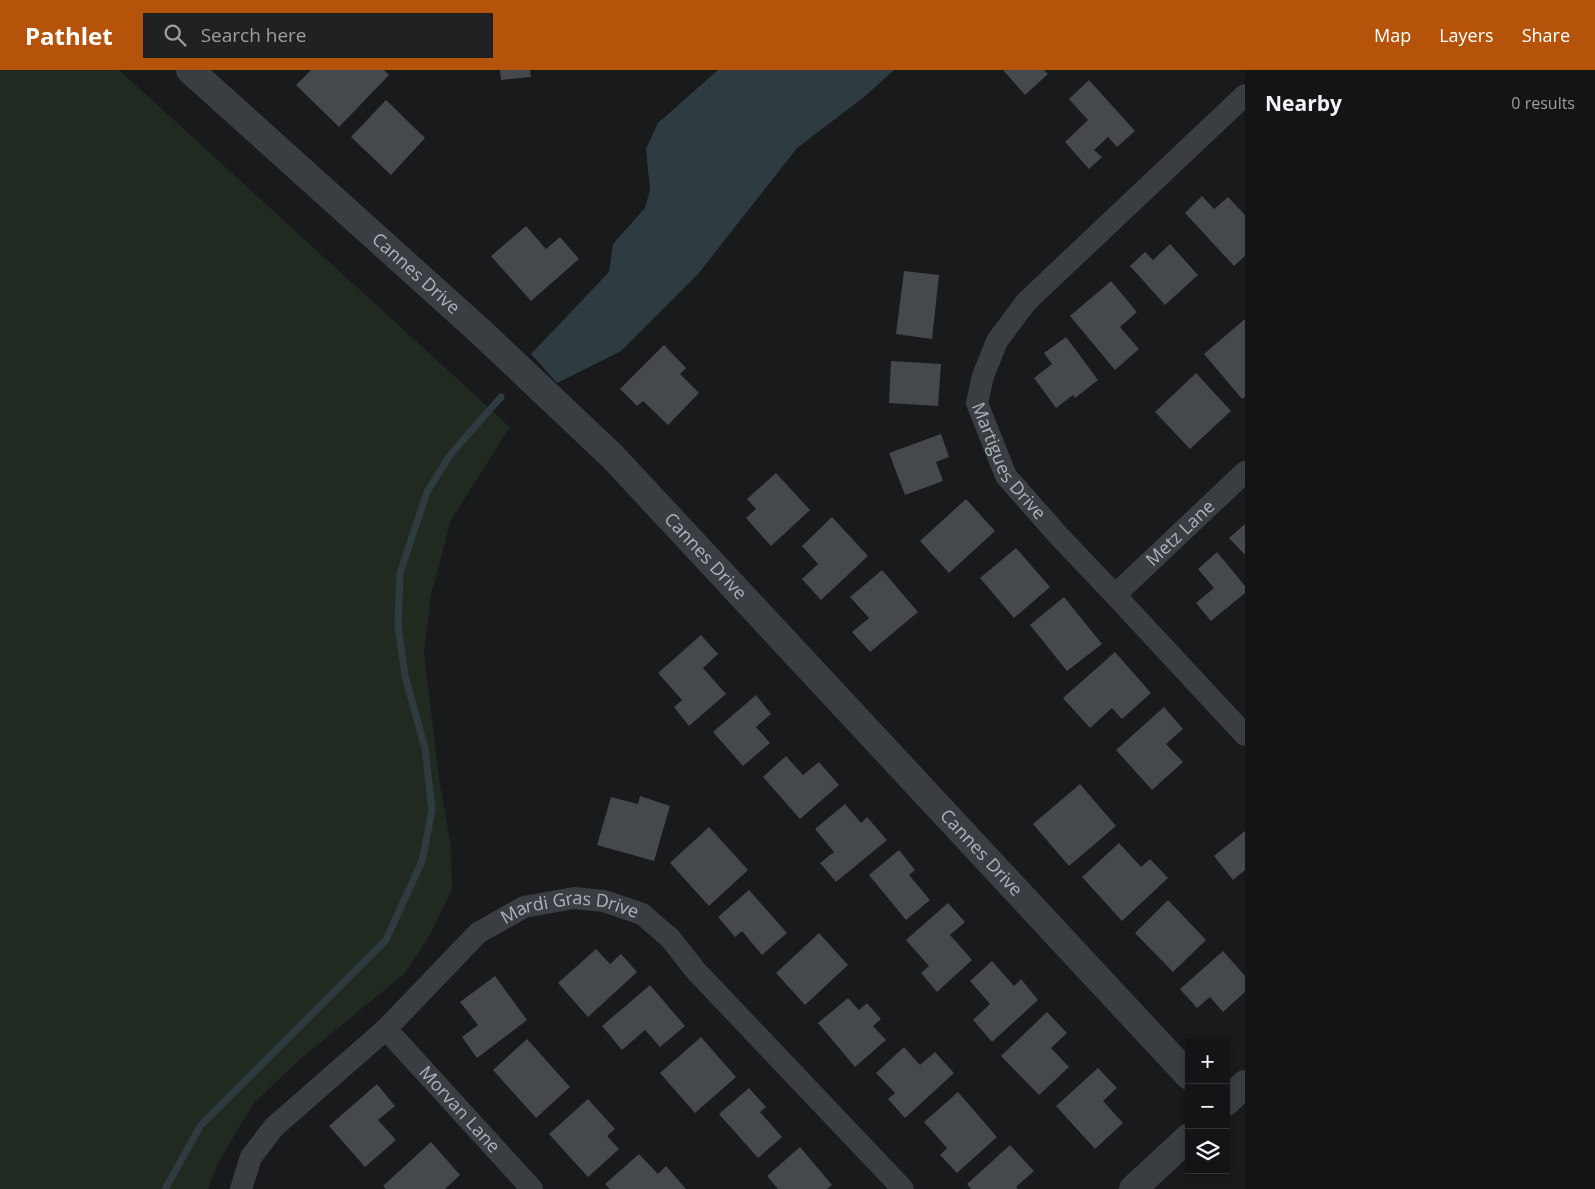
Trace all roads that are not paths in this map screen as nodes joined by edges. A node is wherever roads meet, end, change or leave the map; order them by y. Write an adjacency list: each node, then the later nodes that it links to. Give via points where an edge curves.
1 (190, 70): 7 (street, Cannes Drive, via 482,333 613,457)
2 (1245, 95): 4 (street, Martigues Drive, via 1026,302 997,340 983,376 977,404 1006,476)
3 (1245, 472): 4 (street, Metz Lane)
4 (1115, 595): 5 (street, Martigues Drive)
5 (1245, 735)
6 (386, 1029): 11 (street, Mardi Gras Drive, via 274,1127 251,1157); 12 (street, Morvan Lane); 13 (street, Mardi Gras Drive, via 478,933 524,906 574,898 604,901 642,914 670,938 696,970)
7 (1185, 1072)
8 (1245, 1084): 9 (street)
9 (1230, 1098)
10 (1185, 1141): 14 (street)
11 (241, 1189)
12 (532, 1189)
13 (903, 1189)
14 (1133, 1189)

